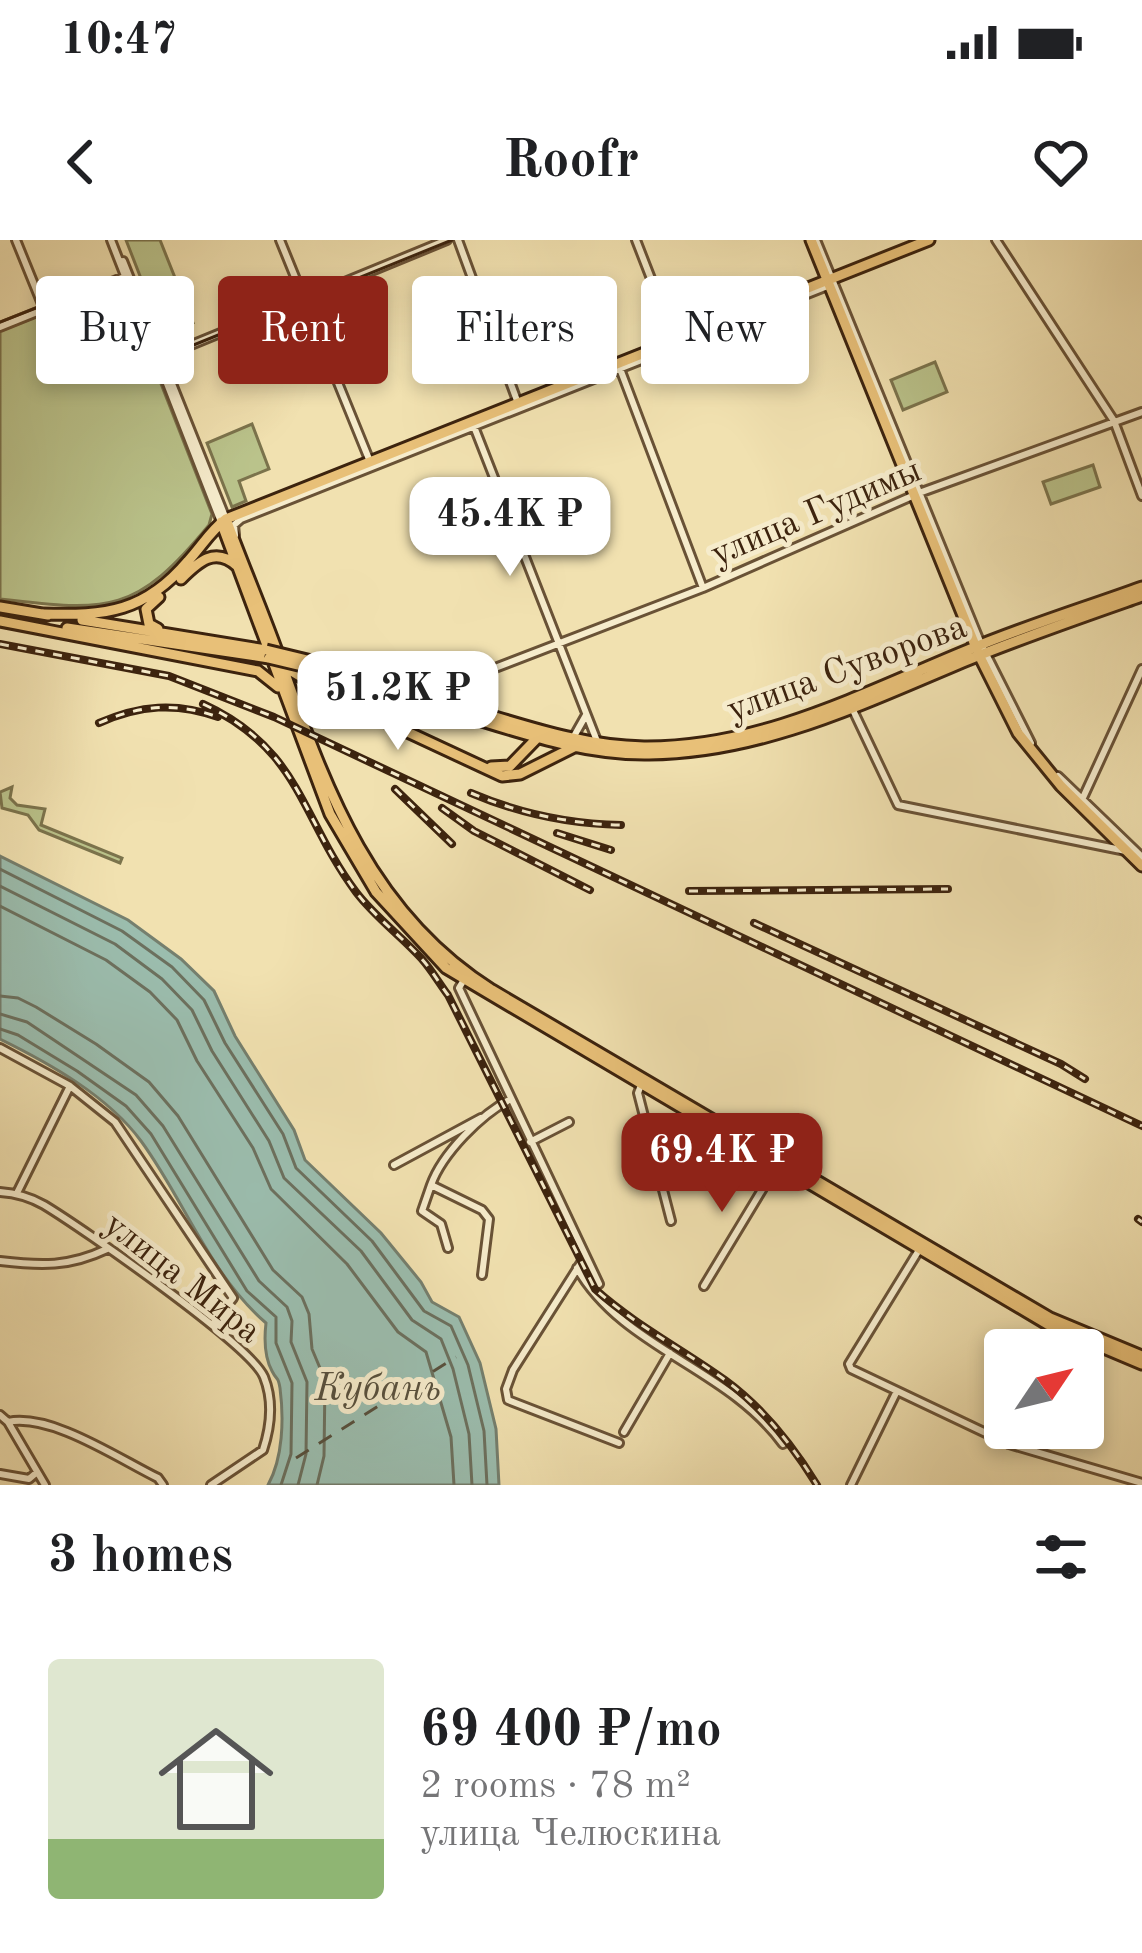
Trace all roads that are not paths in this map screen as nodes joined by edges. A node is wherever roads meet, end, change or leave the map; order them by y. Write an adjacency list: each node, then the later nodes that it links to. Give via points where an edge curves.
1 (16, 240): 16 (street)
2 (113, 240): 10 (street); 11 (street)
3 (280, 240): 12 (street)
4 (447, 240): 13 (street)
5 (458, 240): 24 (street)
6 (636, 240): 14 (street)
7 (814, 240): 15 (main road)
8 (928, 240): 15 (main road)
9 (996, 240): 26 (street)
10 (124, 276)
11 (127, 276)
12 (294, 276)
13 (361, 276)
14 (650, 276)
15 (830, 282): 17 (main road); 29 (main road)
16 (36, 289)
17 (809, 290)
18 (36, 312): 19 (street)
19 (0, 327)
20 (641, 357): 21 (main road)
21 (619, 366): 24 (main road); 34 (street)
22 (170, 384): 31 (street)
23 (338, 384): 28 (street)
24 (519, 406): 27 (main road)
25 (1142, 412): 26 (street, улица Гудимы)
26 (1114, 421): 29 (street, улица Гудимы); 30 (street)
27 (473, 424): 28 (main road); 40 (street)
28 (371, 464): 31 (main road); 32 (street, via 238,521)
29 (916, 494): 34 (street, улица Гудимы); 41 (main road)
30 (1142, 496)
31 (223, 520): 32 (main road); 33 (main road); 37 (main road, via 154,595 108,613)
32 (236, 545): 42 (main road)
33 (237, 566): 39 (main road, via 226,556 205,558 151,602 149,624); 46 (main road)
34 (703, 588): 40 (street, улица Гудимы)
35 (1142, 592): 41 (main road, улица Суворова)
36 (0, 608): 37 (main road, улица Суворова)
37 (44, 614): 39 (main road, улица Суворова)
38 (0, 620): 39 (main road, улица Суворова); 46 (main road, улица Суворова, via 258,671)
39 (175, 637): 50 (main road, улица Суворова, bridge, via 312,659)
40 (558, 644): 44 (street, улица Гудимы); 48 (street)
41 (980, 650): 47 (main road, улица Суворова); 56 (main road, via 1036,759)
42 (283, 666): 45 (main road); 49 (main road)
43 (1142, 669): 56 (street)
44 (443, 688)
45 (341, 701): 49 (main road, via 306,694); 55 (main road, via 474,763)
46 (287, 702): 58 (main road, via 360,868 398,919)
47 (850, 703): 54 (main road, улица Суворова, via 743,738); 57 (street, via 898,805)
48 (586, 715): 53 (street); 54 (street)
49 (300, 716): 58 (main road, via 337,811 375,878)
50 (480, 716): 51 (main road, улица Суворова); 52 (main road, улица Суворова)
51 (514, 731): 52 (main road, улица Суворова); 55 (main road)
52 (540, 735): 53 (main road, улица Суворова); 55 (main road)
53 (573, 743): 54 (main road, улица Суворова); 55 (main road)
54 (597, 747)
55 (513, 767)
56 (1081, 802): 57 (main road)
57 (1139, 857)
58 (465, 978): 60 (main road); 62 (street, via 459,988)
59 (0, 1048): 61 (street)
60 (643, 1082): 67 (main road); 71 (street, via 638,1094); 81 (main road)
61 (70, 1086): 70 (street); 82 (street, via 115,1122 233,1298)
62 (511, 1099): 63 (street); 65 (street)
63 (485, 1115): 66 (street); 68 (street, via 451,1149)
64 (569, 1122): 65 (street)
65 (530, 1142): 75 (street)
66 (394, 1165)
67 (777, 1165): 74 (main road); 80 (street)
68 (431, 1185): 73 (street, via 422,1211 441,1224); 78 (street, via 489,1220)
69 (0, 1192): 70 (street, улица Мира)
70 (17, 1193): 72 (street, улица Мира)
71 (671, 1221)
72 (108, 1248): 76 (street, via 52,1267); 82 (street, улица Мира)
73 (448, 1248)
74 (919, 1250): 81 (main road); 86 (street, via 849,1364)
75 (584, 1258): 77 (street); 79 (street)
76 (0, 1261)
77 (577, 1268): 84 (street, via 592,1295); 91 (street, via 513,1370 508,1400)
78 (482, 1275)
79 (599, 1284)
80 (704, 1286)
81 (1054, 1324): 83 (street); 85 (main road)
82 (212, 1325): 100 (street, улица Мира, via 263,1374 272,1419 263,1450)
83 (1051, 1329)
84 (670, 1353): 89 (street); 92 (street, via 725,1385)
85 (1142, 1360)
86 (896, 1393): 90 (street); 101 (street)
87 (0, 1415): 88 (street)
88 (8, 1422): 95 (street); 99 (street, via 67,1432)
89 (624, 1432)
90 (984, 1433)
91 (619, 1443)
92 (783, 1444)
93 (1031, 1449): 97 (street)
94 (1142, 1471): 97 (street)
95 (37, 1472): 96 (street, via 29,1479); 98 (street)
96 (0, 1474)
97 (1140, 1482)
98 (45, 1485)
99 (163, 1485)
100 (211, 1485)
101 (851, 1485)

